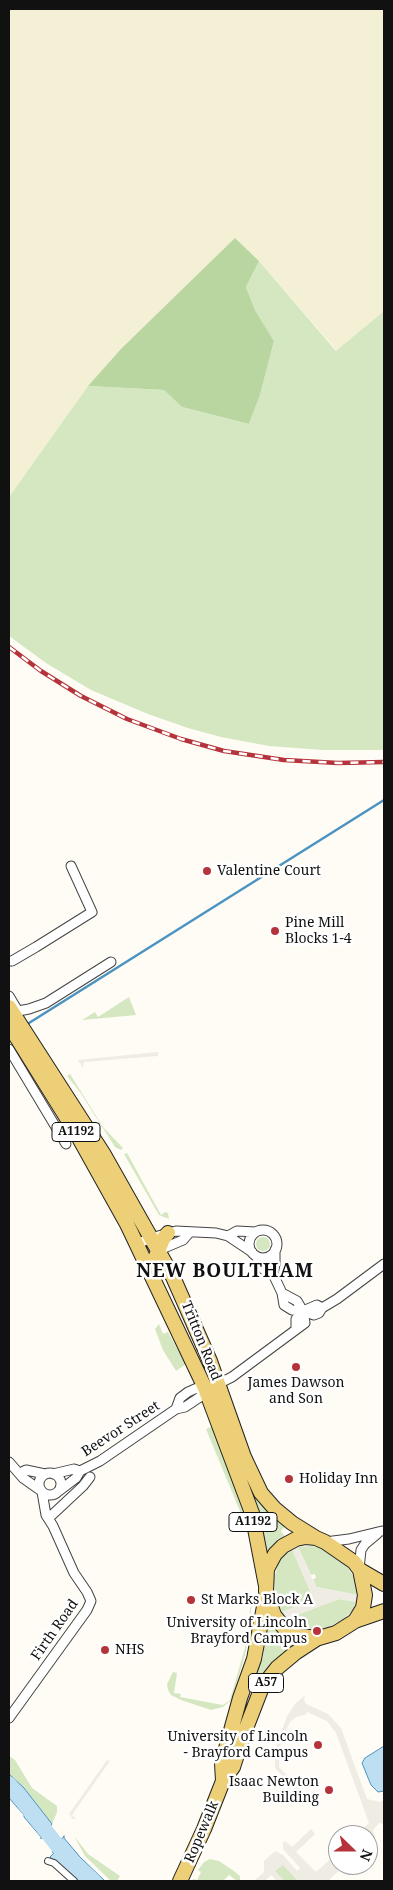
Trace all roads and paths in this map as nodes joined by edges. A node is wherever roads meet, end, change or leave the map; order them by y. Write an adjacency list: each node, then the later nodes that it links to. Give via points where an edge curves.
1 (71, 866): 2 (street, via 92,912)
2 (9, 961)
3 (111, 962): 4 (street, via 46,1003 29,1009 18,1011)
4 (9, 996)
5 (9, 1006): 13 (main road, Tritton Road / A1192, via 103,1154)
6 (9, 1025): 14 (main road, Tritton Road / A1192, via 78,1136)
7 (9, 1049): 8 (street)
8 (66, 1144)
9 (256, 1232): 12 (street, via 237,1231); 16 (street, via 265,1231 273,1235); 17 (street, via 249,1246)
10 (168, 1233): 11 (street); 13 (street); 15 (main road)
11 (189, 1233): 12 (street); 15 (street, via 182,1240)
12 (228, 1236): 17 (street)
13 (151, 1238): 14 (street); 15 (main road, Tritton Road / A1192)
14 (136, 1244): 18 (main road, Tritton Road / A1192)
15 (158, 1250): 18 (street); 22 (main road, via 155,1264 177,1318); 23 (main road, Tritton Road / A1192, via 186,1303)
16 (275, 1250): 17 (street, via 268,1257); 20 (street)
17 (254, 1254): 20 (street, via 264,1270)
18 (143, 1256): 22 (main road, Tritton Road / A1192)
19 (384, 1264): 21 (street, via 318,1313 314,1315)
20 (272, 1274): 21 (street, via 282,1293 297,1301)
21 (303, 1311): 23 (street, Beevor Street, via 305,1323 232,1377)
22 (180, 1337): 23 (main road, Tritton Road / A1192)
23 (212, 1386): 25 (street, Beevor Street, via 117,1451); 34 (main road, Tritton Road / A1192, via 261,1493 292,1523); 37 (main road, Tritton Road / A1192, via 252,1513)
24 (9, 1462): 26 (street)
25 (80, 1471): 27 (street, Beevor Street, via 74,1469); 30 (street, Beevor Street)
26 (20, 1473): 27 (street, via 26,1470); 29 (street)
27 (49, 1474): 29 (street, via 39,1481); 30 (street, via 61,1481)
28 (90, 1477): 31 (street)
29 (41, 1491): 30 (street, via 48,1495); 32 (street, Firth Road, via 46,1515)
30 (57, 1492): 31 (street, Firth Road)
31 (52, 1516): 32 (street, Firth Road)
32 (53, 1526): 41 (street, Firth Road, via 74,1573 91,1601)
33 (383, 1531): 34 (street, via 349,1539); 35 (street, via 365,1544)
34 (321, 1540): 35 (main road, via 346,1555); 37 (main road, via 296,1539 274,1554 267,1569)
35 (360, 1569): 36 (main road); 39 (main road, via 365,1594)
36 (384, 1584)
37 (266, 1589): 40 (main road, via 274,1615 285,1629 297,1636); 42 (main road, Ropewalk / A57, via 254,1659 222,1763)
38 (384, 1611): 39 (main road)
39 (355, 1621): 40 (main road, via 336,1633)
40 (319, 1638): 42 (main road, Ropewalk / A57, via 276,1668 262,1688 233,1767)
41 (9, 1718)
42 (222, 1781): 45 (main road, Ropewalk / A57)
43 (48, 1861): 44 (street)
44 (74, 1881)
45 (180, 1881)

